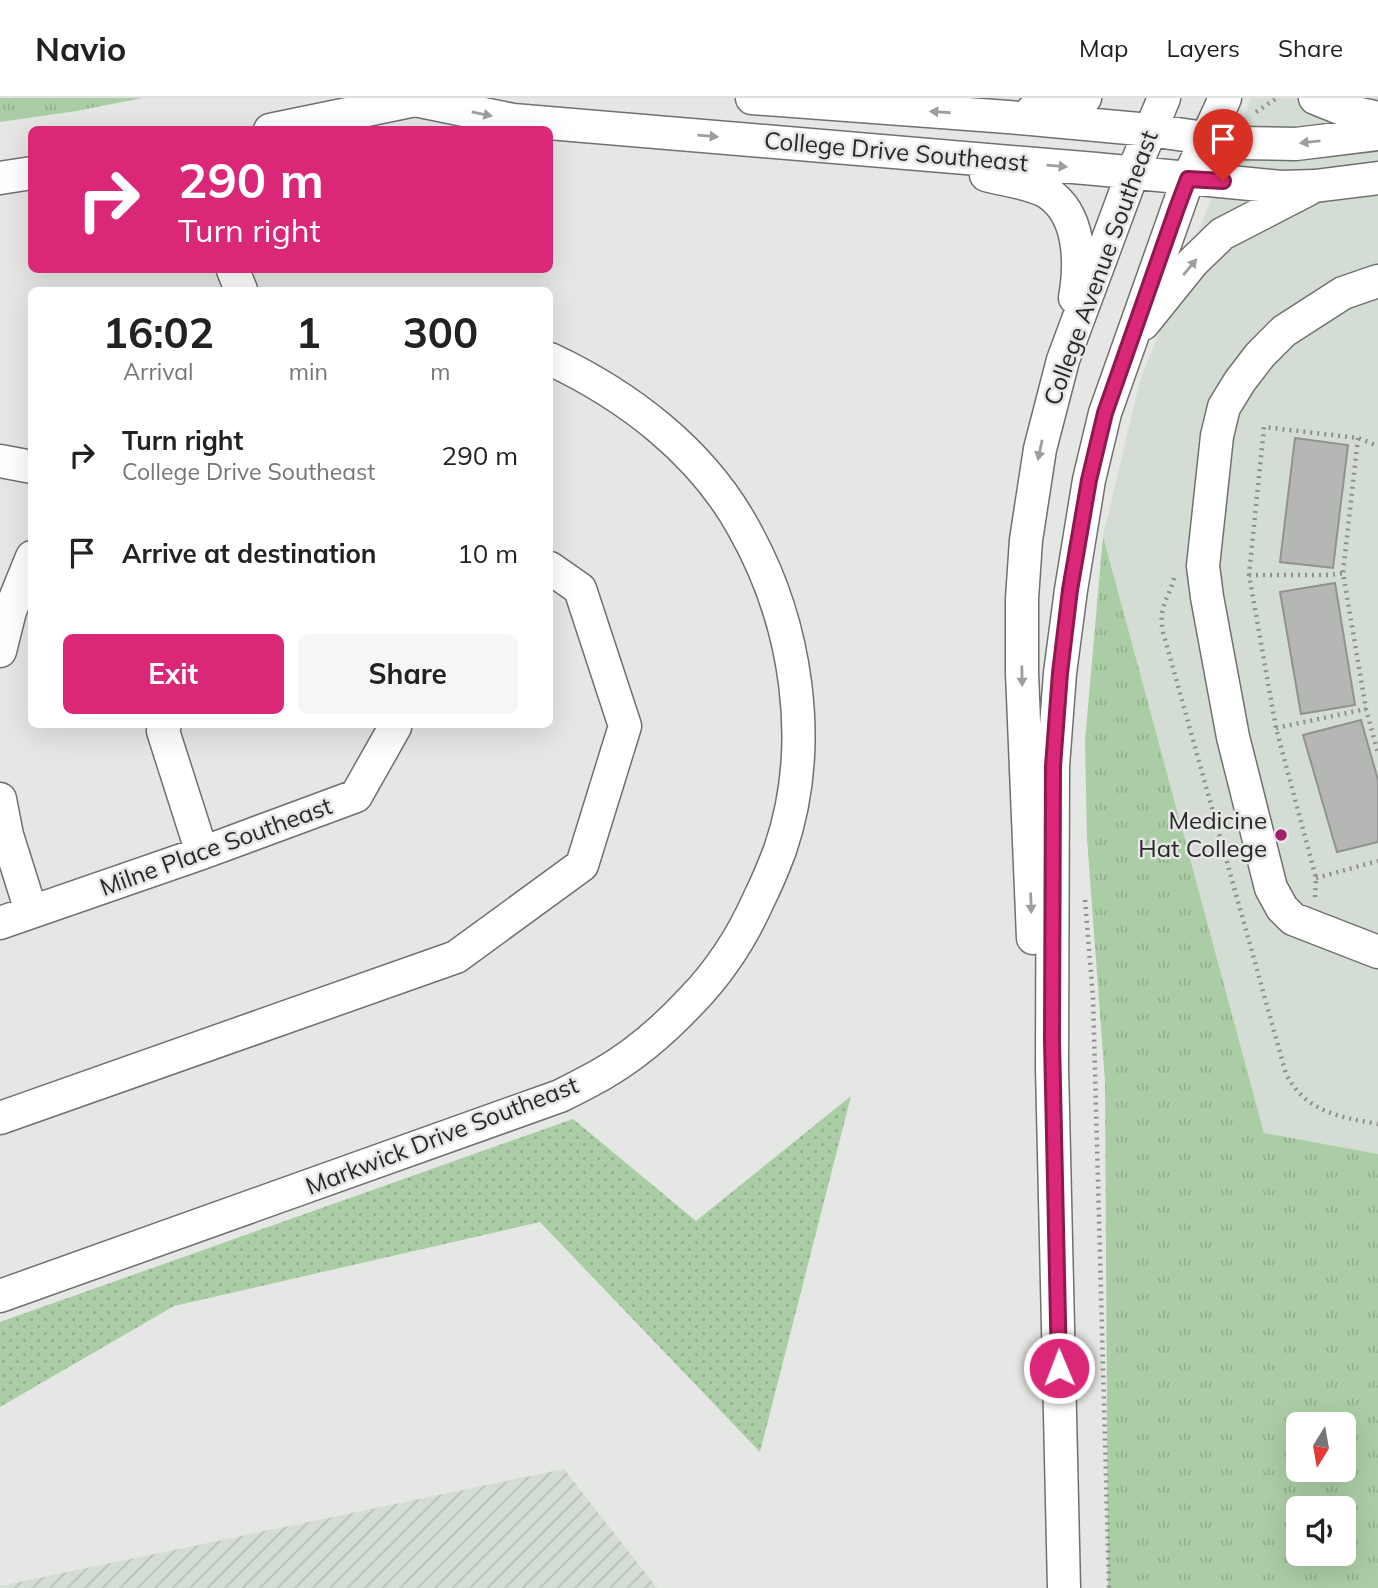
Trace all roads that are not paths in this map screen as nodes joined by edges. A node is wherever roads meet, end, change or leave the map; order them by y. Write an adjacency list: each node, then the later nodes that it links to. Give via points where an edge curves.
1 (450, 98): 7 (street, College Drive Southeast)
2 (752, 98): 8 (street, College Drive Southeast, one-way to 2)
3 (1085, 98): 8 (street)
4 (1164, 98): 11 (street, College Avenue Southeast)
5 (1225, 98): 13 (street, College Avenue Southeast)
6 (1315, 98): 9 (street)
7 (415, 99): 10 (street, College Drive Southeast); 14 (street, College Drive Southeast, one-way to 14, via 513,120)
8 (1008, 117): 11 (street, College Drive Southeast)
9 (1378, 118)
10 (289, 126)
11 (1150, 130): 13 (street, College Drive Southeast); 15 (street, College Avenue Southeast)
12 (1378, 134): 13 (street, College Drive Southeast, one-way to 13, via 1296,144)
13 (1206, 138): 19 (street, College Avenue Southeast)
14 (819, 145): 15 (street, College Drive Southeast, one-way to 15); 24 (street, via 983,174 1048,193 1062,205 1079,260)
15 (1133, 172): 19 (street, College Drive Southeast); 24 (street, College Avenue Southeast)
16 (28, 174): 17 (street)
17 (0, 178)
18 (1378, 178): 20 (street, College Drive Southeast)
19 (1188, 179): 20 (street, College Drive Southeast); 22 (street, College Avenue Southeast)
20 (1315, 186): 22 (street, one-way to 20, via 1193,262 1223,234)
21 (1378, 281): 36 (street, via 1343,293 1284,331 1260,355 1224,407 1203,566 1233,737 1271,888 1293,919)
22 (1130, 338): 37 (street, College Avenue Southeast, via 1089,480 1060,673 1053,766)
23 (553, 360): 39 (street, Markwick Drive Southeast, via 628,403 705,473 743,526 780,611 798,725 794,791 780,848 738,939 669,1023 604,1073 560,1096)
24 (1063, 360): 37 (street, College Avenue Southeast, one-way to 37, via 1040,449 1022,599 1034,970)
25 (0, 461): 26 (street)
26 (28, 466)
27 (28, 567): 29 (street)
28 (553, 570): 38 (street, via 580,589 625,726 582,865 456,957)
29 (0, 652)
30 (164, 728): 33 (street)
31 (394, 728): 33 (street, Milne Place Southeast, via 356,796)
32 (0, 799): 34 (street)
33 (202, 853): 34 (street, Milne Place Southeast)
34 (30, 912): 35 (street, Milne Place Southeast)
35 (0, 923)
36 (1378, 952)
37 (1052, 1067): 40 (street, College Avenue Southeast)
38 (0, 1118)
39 (0, 1296)
40 (1064, 1588)

